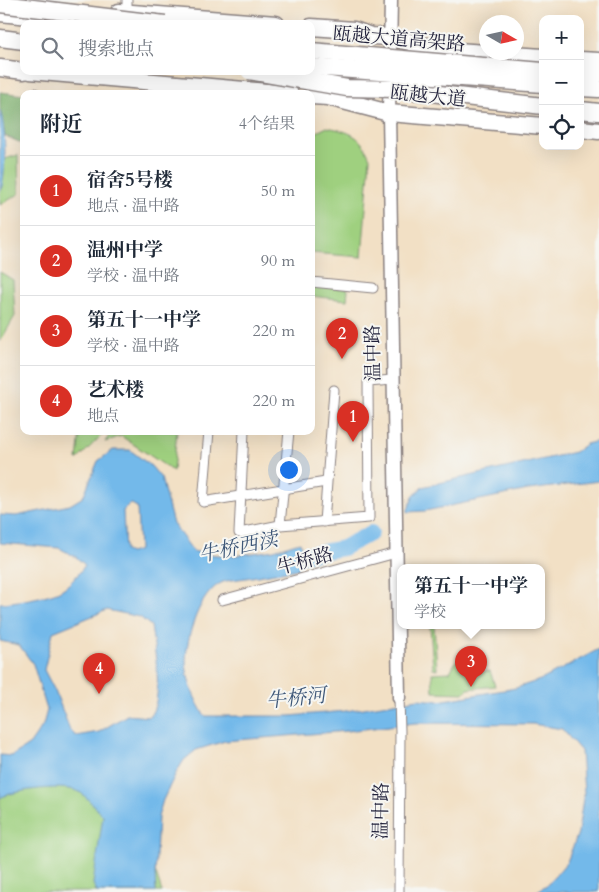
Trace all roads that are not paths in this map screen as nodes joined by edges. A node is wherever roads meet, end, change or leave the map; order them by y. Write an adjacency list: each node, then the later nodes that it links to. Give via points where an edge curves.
1 (391, 0): 11 (street, 温中路)
2 (0, 4): 5 (highway, bridge)
3 (127, 6): 4 (highway, via 49,18); 6 (highway)
4 (0, 13)
5 (132, 20)
6 (243, 20)
7 (0, 24): 8 (highway)
8 (20, 26)
9 (315, 26): 10 (highway, via 354,30)
10 (371, 36): 11 (highway); 12 (highway)
11 (390, 36): 16 (highway, via 442,50); 35 (street, 温中路)
12 (315, 37)
13 (0, 38): 14 (highway)
14 (20, 40)
15 (315, 51): 22 (highway, 瓯越大道高架路, bridge)
16 (539, 57)
17 (584, 60): 18 (highway)
18 (599, 61)
19 (315, 67): 27 (highway, 瓯越大道高架路, bridge)
20 (0, 68): 21 (highway)
21 (20, 70)
22 (539, 71)
23 (584, 73): 24 (highway)
24 (599, 74)
25 (75, 75): 30 (highway)
26 (272, 75): 32 (highway, bridge, via 347,88 396,89)
27 (539, 84)
28 (584, 88): 29 (highway)
29 (599, 89)
30 (245, 90)
31 (315, 96): 35 (highway, 瓯越大道)
32 (539, 106)
33 (584, 110): 34 (highway)
34 (599, 112)
35 (389, 113): 36 (highway, 瓯越大道); 41 (street, 温中路)
36 (539, 126)
37 (584, 129): 38 (highway)
38 (599, 131)
39 (315, 282): 40 (street)
40 (373, 288)
41 (392, 380): 49 (street, via 368,382 369,518); 51 (street, 温中路)
42 (334, 390): 46 (street)
43 (209, 435): 48 (street, via 203,502)
44 (244, 435): 48 (street)
45 (289, 435): 47 (street)
46 (326, 482): 47 (street); 49 (street)
47 (284, 489): 48 (street); 50 (street)
48 (240, 496): 50 (street, via 238,533)
49 (324, 522): 50 (street)
50 (280, 525)
51 (396, 553): 52 (street, 牛桥路); 53 (street, 温中路)
52 (222, 600)
53 (397, 601)
54 (398, 629): 55 (street, 温中路)
55 (399, 698): 56 (street, 温中路)
56 (398, 892)

